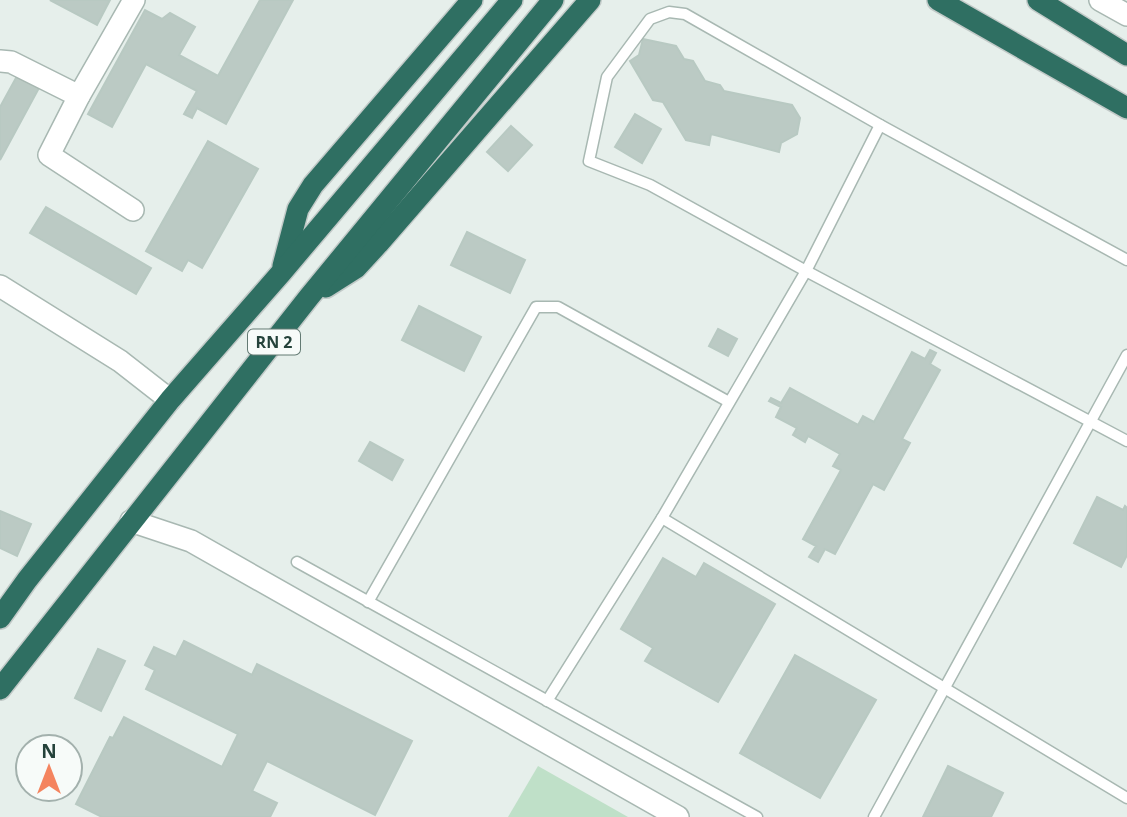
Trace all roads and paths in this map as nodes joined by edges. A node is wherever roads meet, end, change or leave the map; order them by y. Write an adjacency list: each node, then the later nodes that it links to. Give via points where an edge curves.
1 (134, 0): 12 (street)
2 (471, 0): 18 (highway, via 313,185 298,209)
3 (512, 0): 18 (highway, RN 2)
4 (553, 0): 20 (highway, RN 2)
5 (590, 0): 20 (highway, via 356,268)
6 (938, 0): 13 (highway)
7 (1038, 0): 10 (highway)
8 (1100, 0): 9 (street)
9 (1127, 15)
10 (1127, 55)
11 (0, 61): 12 (street, via 11,62)
12 (79, 96): 15 (street, via 49,155)
13 (1127, 108)
14 (880, 125): 16 (lane); 17 (lane); 17 (lane, via 685,14 669,12 650,19 607,77 589,160 650,185)
15 (132, 210)
16 (1127, 260)
17 (806, 271): 23 (lane); 24 (lane)
18 (281, 273): 22 (highway, RN 2)
19 (0, 286): 22 (street, via 120,361)
20 (309, 297): 27 (highway, RN 2)
21 (1127, 355): 24 (lane)
22 (170, 400): 30 (highway, RN 2)
23 (729, 402): 26 (lane); 29 (lane, via 558,307 536,307)
24 (1090, 420): 25 (lane); 32 (lane)
25 (1127, 441)
26 (662, 518): 32 (lane); 33 (lane)
27 (131, 522): 31 (highway, RN 2); 35 (street, via 191,541)
28 (297, 562): 29 (lane)
29 (368, 602): 33 (lane)
30 (0, 618)
31 (0, 689)
32 (945, 690): 34 (lane); 37 (lane)
33 (547, 701): 36 (lane)
34 (1127, 798)
35 (678, 817)
36 (757, 817)
37 (874, 817)

